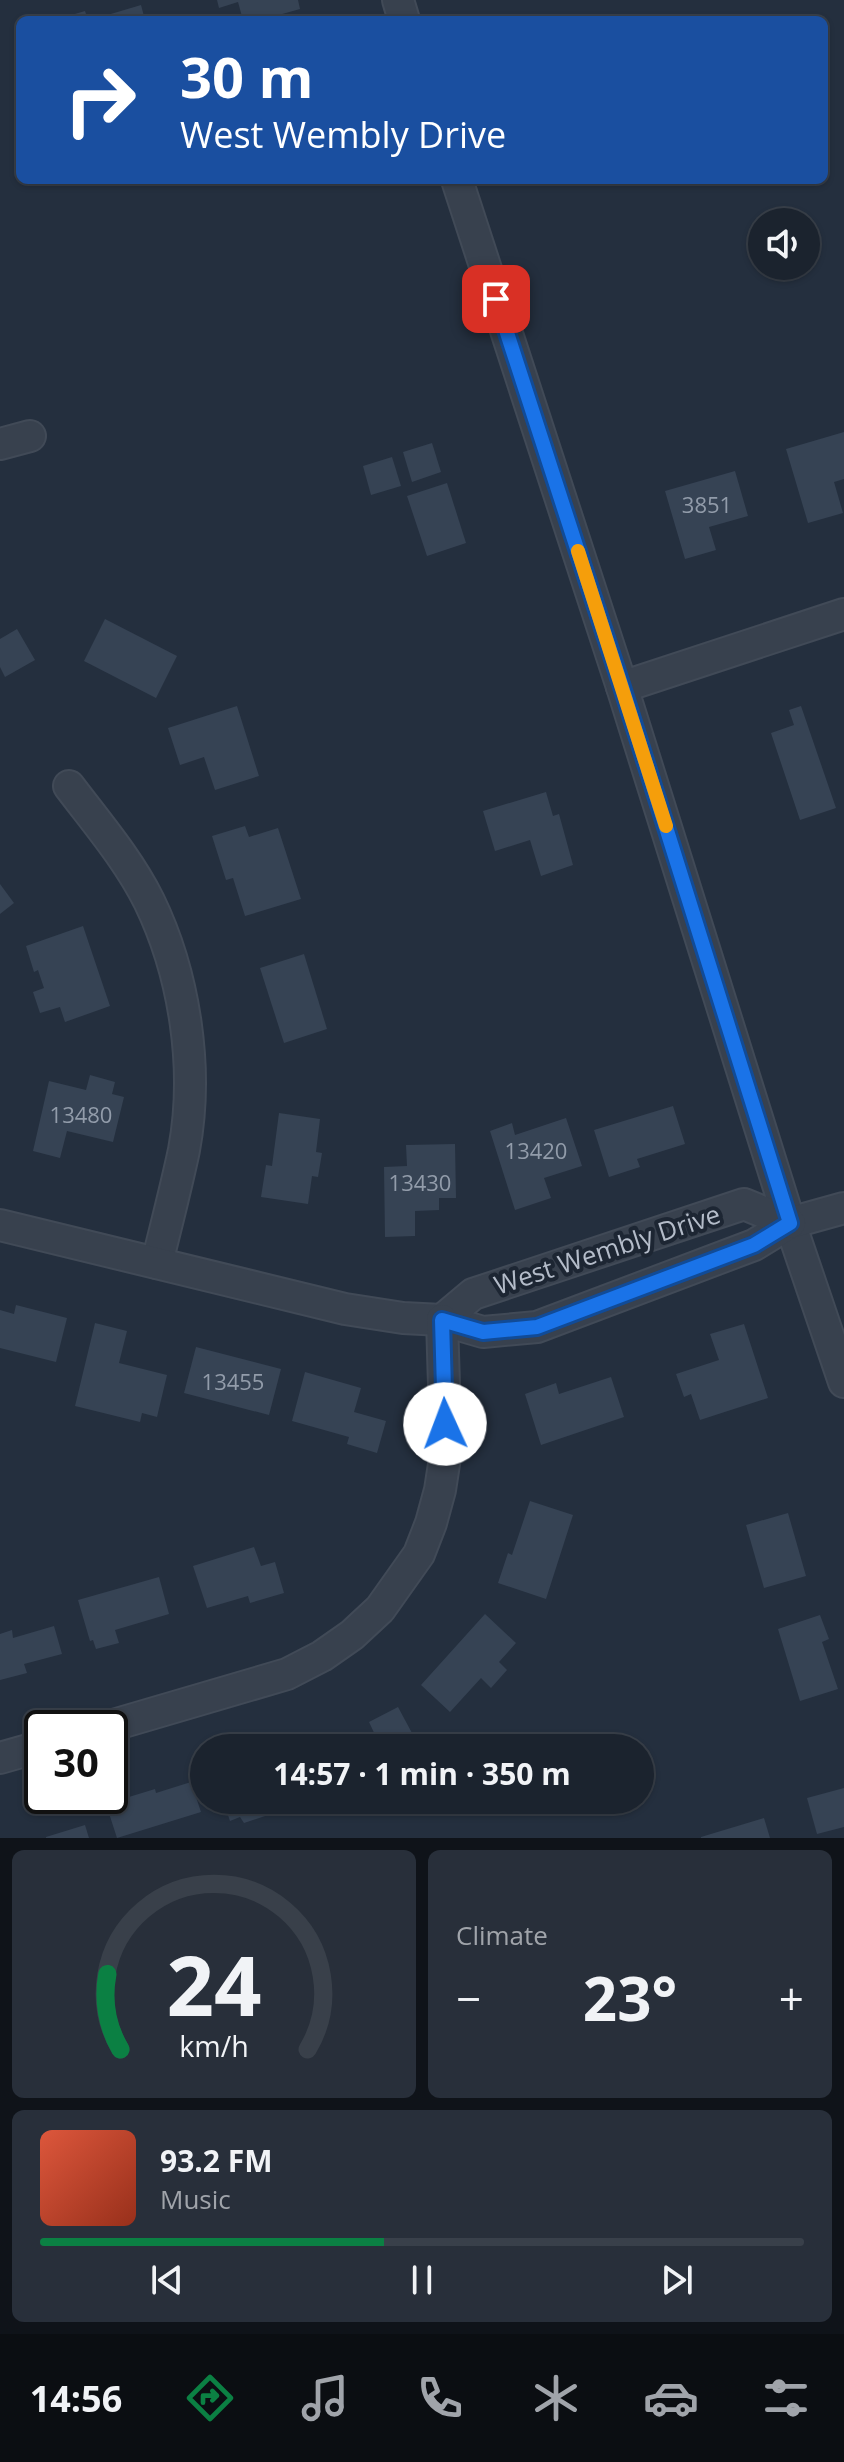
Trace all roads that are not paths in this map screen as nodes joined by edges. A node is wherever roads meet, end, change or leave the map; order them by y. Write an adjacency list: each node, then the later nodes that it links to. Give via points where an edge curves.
1 (458, 184): 5 (street)
2 (30, 436): 3 (street)
3 (0, 444)
4 (844, 614): 5 (street)
5 (622, 687): 8 (street)
6 (69, 786): 10 (street, via 149,901 180,991 189,1093 184,1148)
7 (844, 1208): 8 (street)
8 (790, 1223): 11 (street, West Wembly Drive, via 754,1245 537,1327 483,1332); 11 (street, West Wembly Drive, via 744,1204 473,1294); 12 (street)
9 (0, 1225): 10 (street, West Wembly Drive)
10 (157, 1263): 11 (street, West Wembly Drive, via 345,1309)
11 (442, 1320): 13 (street, via 446,1451 440,1490 419,1554 380,1609 322,1656 287,1674)
12 (844, 1382)
13 (128, 1721)
14 (24, 1751): 15 (street)
15 (0, 1758)

